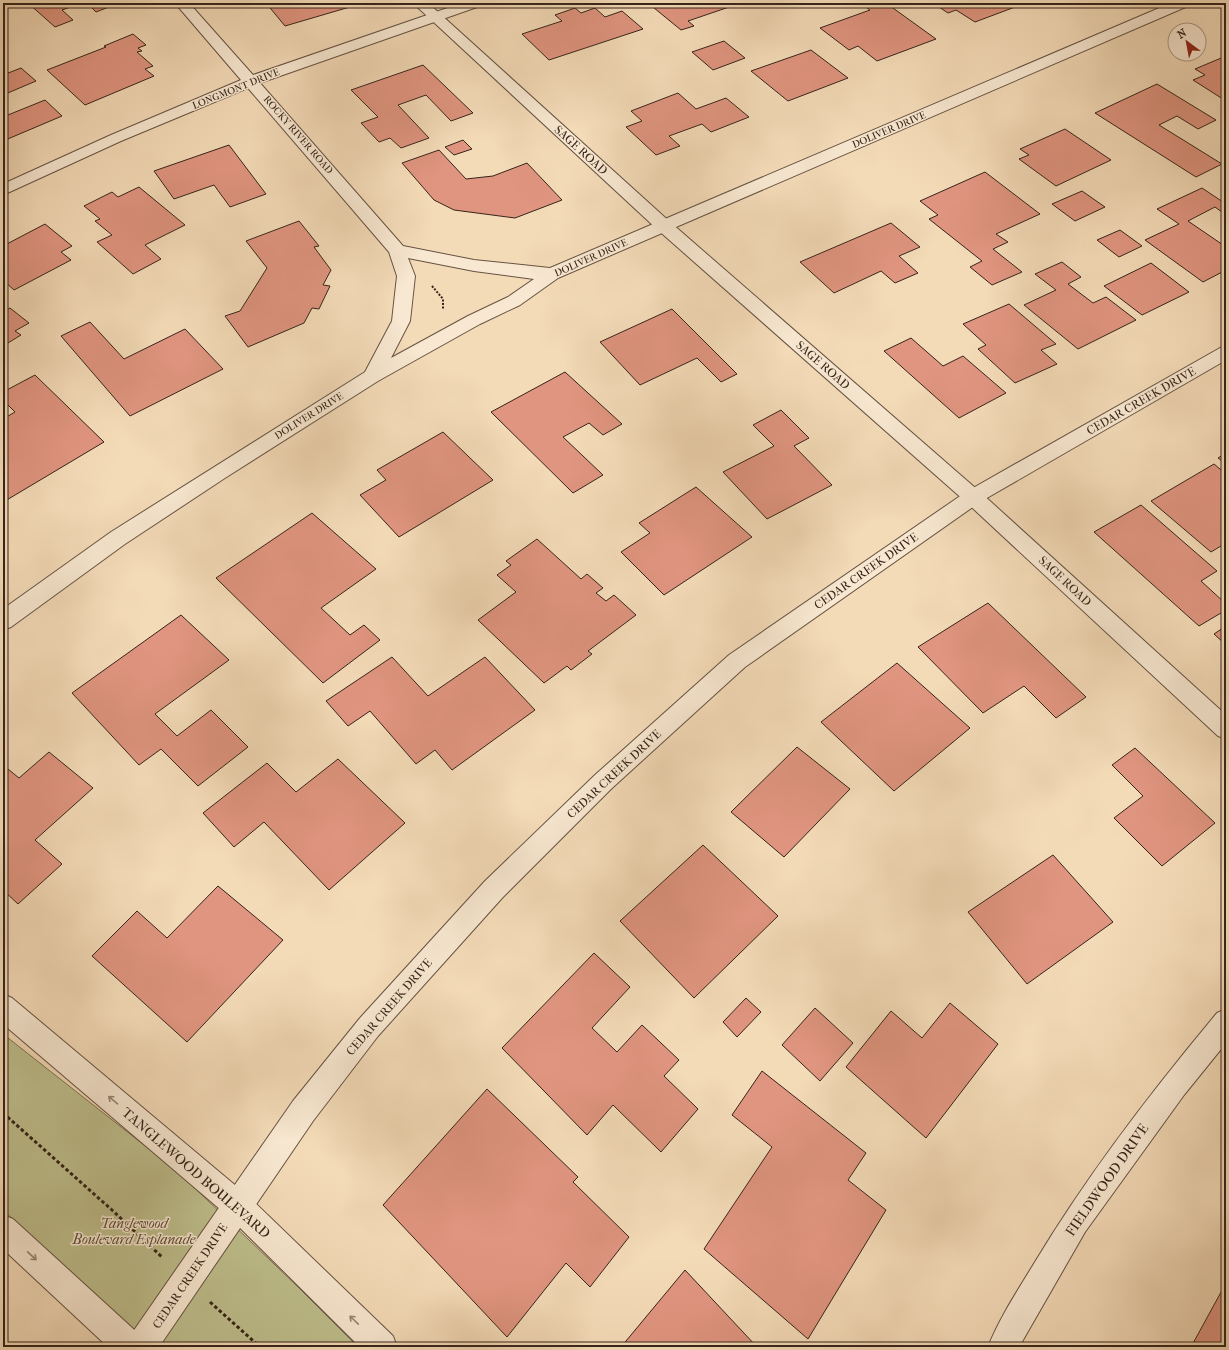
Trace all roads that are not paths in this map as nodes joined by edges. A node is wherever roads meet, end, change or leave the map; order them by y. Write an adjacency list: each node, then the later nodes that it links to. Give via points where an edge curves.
1 (182, 3): 6 (street, ROCKY RIVER ROAD)
2 (420, 3): 5 (street, SAGE ROAD)
3 (475, 3): 5 (street, LONGMONT DRIVE)
4 (1183, 3): 8 (street, DOLIVER DRIVE)
5 (434, 16): 6 (street, LONGMONT DRIVE); 8 (street, SAGE ROAD)
6 (251, 81): 7 (street, LONGMONT DRIVE, via 116,138); 9 (street, ROCKY RIVER ROAD)
7 (3, 190)
8 (664, 226): 10 (street, DOLIVER DRIVE); 13 (street, SAGE ROAD)
9 (397, 250): 10 (street, via 497,270); 12 (street, ROCKY RIVER ROAD, via 406,276 401,321)
10 (552, 274): 12 (street, DOLIVER DRIVE, via 514,301)
11 (1226, 352): 13 (street, CEDAR CREEK DRIVE)
12 (372, 376): 14 (street, DOLIVER DRIVE, via 118,538)
13 (973, 497): 15 (street, SAGE ROAD); 18 (street, CEDAR CREEK DRIVE, via 737,661 598,788 494,889 369,1027 303,1111)
14 (3, 621)
15 (1226, 729)
16 (3, 1007): 18 (street, TANGLEWOOD BOULEVARD, one-way to 16)
17 (1226, 1022): 23 (street, FIELDWOOD DRIVE, via 1174,1085 1075,1222)
18 (238, 1206): 21 (street, CEDAR CREEK DRIVE); 22 (street, TANGLEWOOD BOULEVARD, one-way to 18)
19 (3, 1229): 20 (street, one-way to 20)
20 (130, 1347)
21 (141, 1347)
22 (382, 1347)
23 (1003, 1347)

